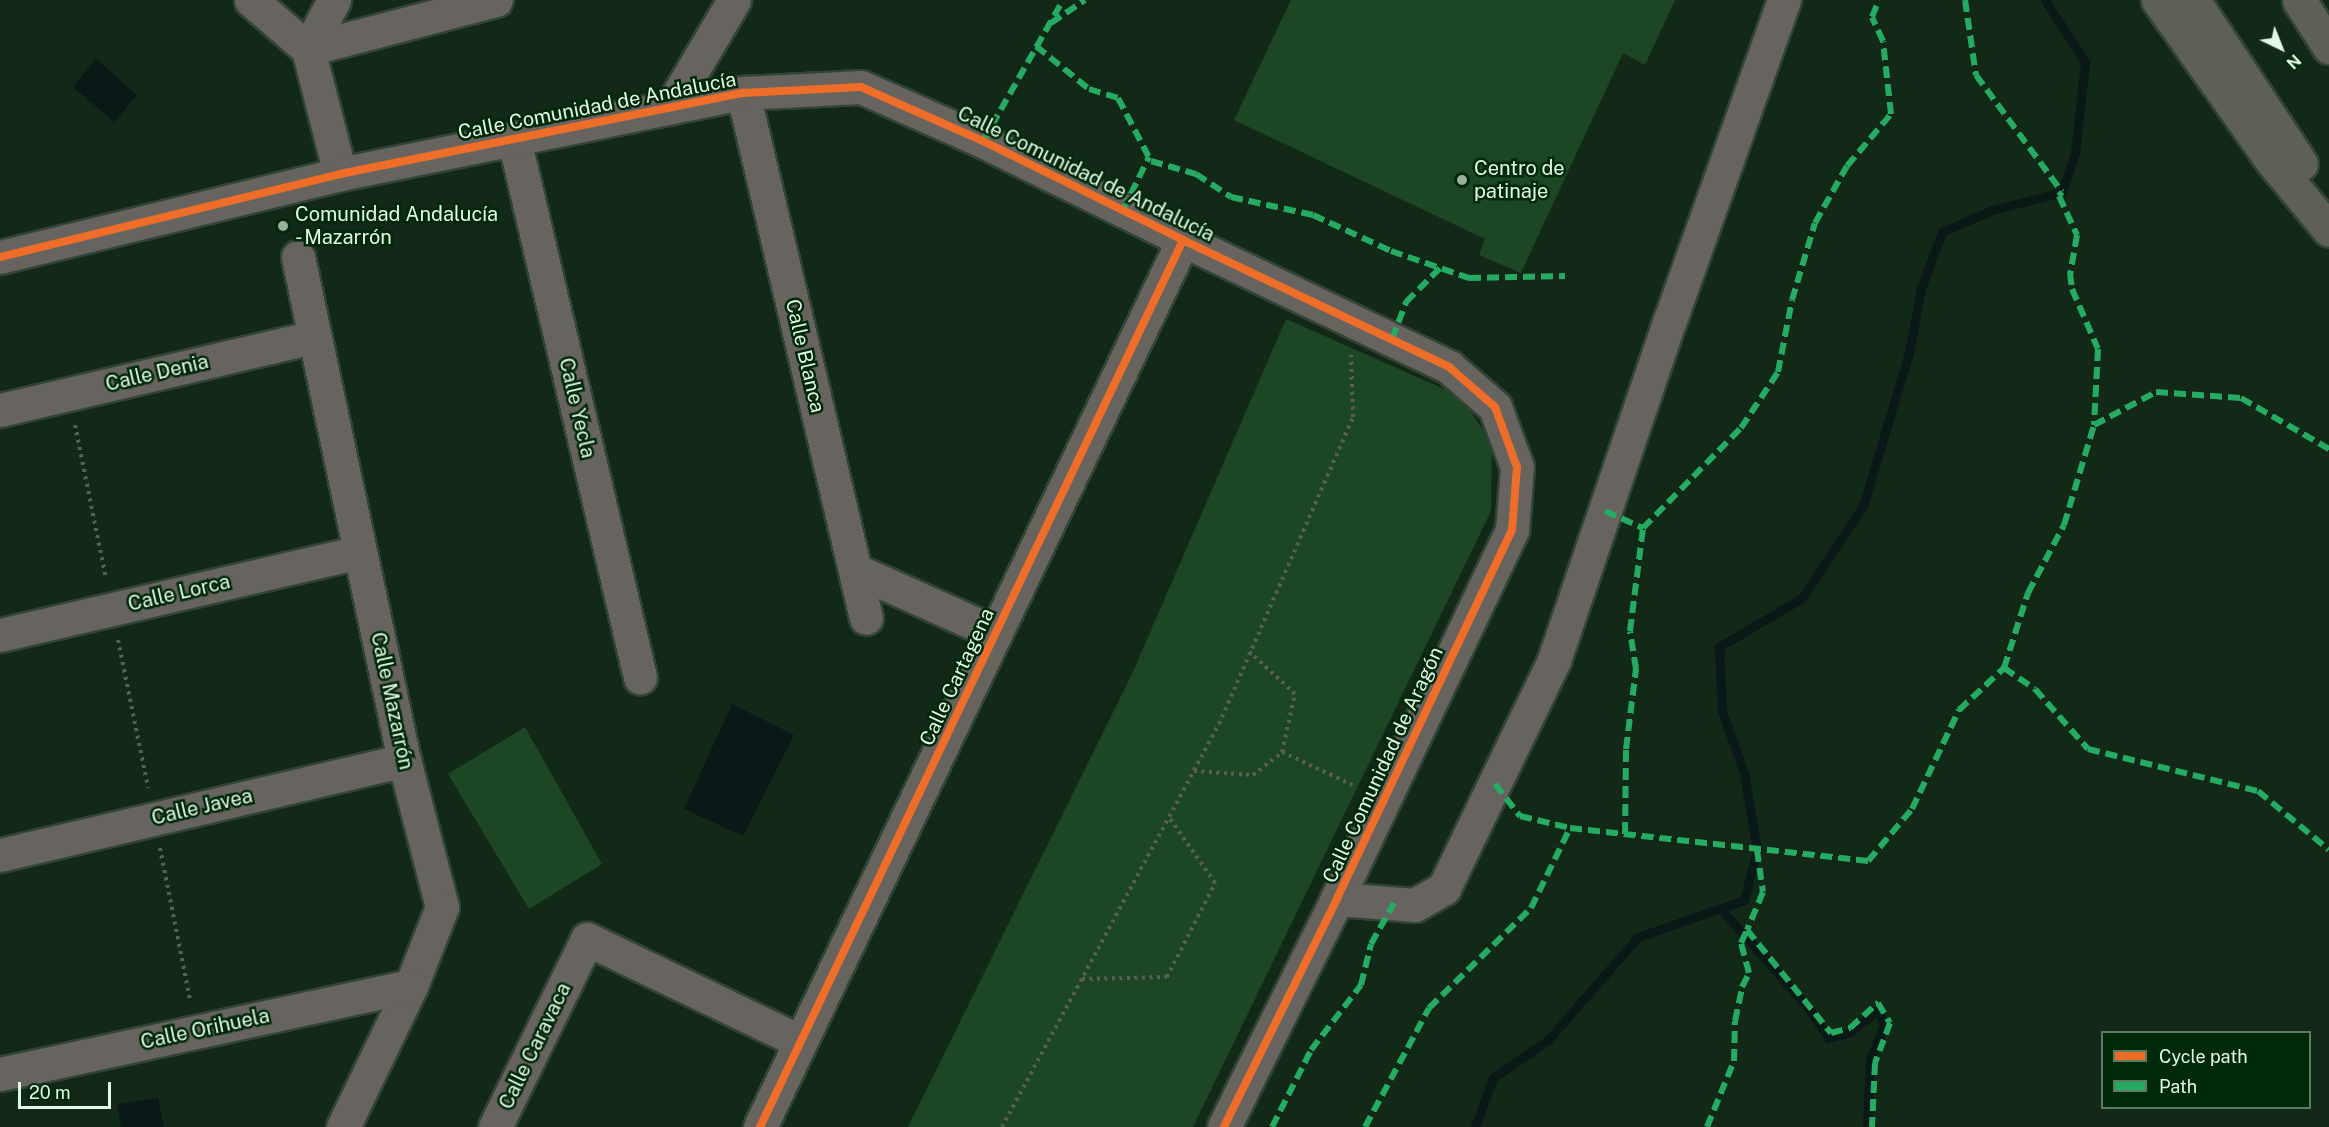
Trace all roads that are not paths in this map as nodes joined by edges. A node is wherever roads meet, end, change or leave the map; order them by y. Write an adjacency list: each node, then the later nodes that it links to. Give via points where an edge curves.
1 (251, 0): 10 (street)
2 (334, 0): 10 (street)
3 (496, 0): 10 (street)
4 (734, 0): 12 (street)
5 (1784, 0): 31 (street, via 1554,660 1444,888 1415,905)
6 (2158, 0): 16 (highway, via 2272,161)
7 (2193, 0): 15 (highway)
8 (2299, 0): 9 (highway)
9 (2329, 47)
10 (308, 50): 14 (street)
11 (743, 93): 12 (street, Calle Comunidad de Andalucía); 17 (street, Calle Comunidad de Andalucía, via 861,87 983,141); 24 (street, Calle Blanca)
12 (671, 107): 13 (street, Calle Comunidad de Andalucía)
13 (513, 139): 14 (street, Calle Comunidad de Andalucía); 28 (street, Calle Yecla)
14 (340, 174): 18 (street, Calle Comunidad de Andalucía)
15 (2329, 202)
16 (2329, 230)
17 (1183, 240): 21 (street, Calle Comunidad de Andalucía, via 1449,367); 26 (street, Calle Cartagena)
18 (1, 254)
19 (298, 257): 20 (street, Calle Mazarrón)
20 (314, 337): 22 (street, Calle Denia); 23 (street, Calle Mazarrón)
21 (1495, 406): 31 (street, Calle Comunidad de Aragón, via 1517,467 1512,530)
22 (0, 410)
23 (359, 552): 27 (street, Calle Lorca); 29 (street, Calle Mazarrón)
24 (855, 570): 25 (street, Calle Blanca); 26 (street)
25 (866, 618)
26 (996, 633): 33 (street, Calle Cartagena)
27 (0, 635)
28 (640, 677)
29 (404, 760): 30 (street, Calle Javea); 32 (street, Calle Mazarrón, via 442,908)
30 (0, 855)
31 (1337, 899): 38 (street, Calle Comunidad de Aragón)
32 (411, 986): 34 (street, Calle Orihuela); 35 (street, Calle Mazarrón)
33 (801, 1041): 36 (street, Calle Caravaca, via 587,939); 37 (street, Calle Cartagena)
34 (0, 1074)
35 (343, 1127)
36 (495, 1127)
37 (760, 1127)
38 (1224, 1127)

